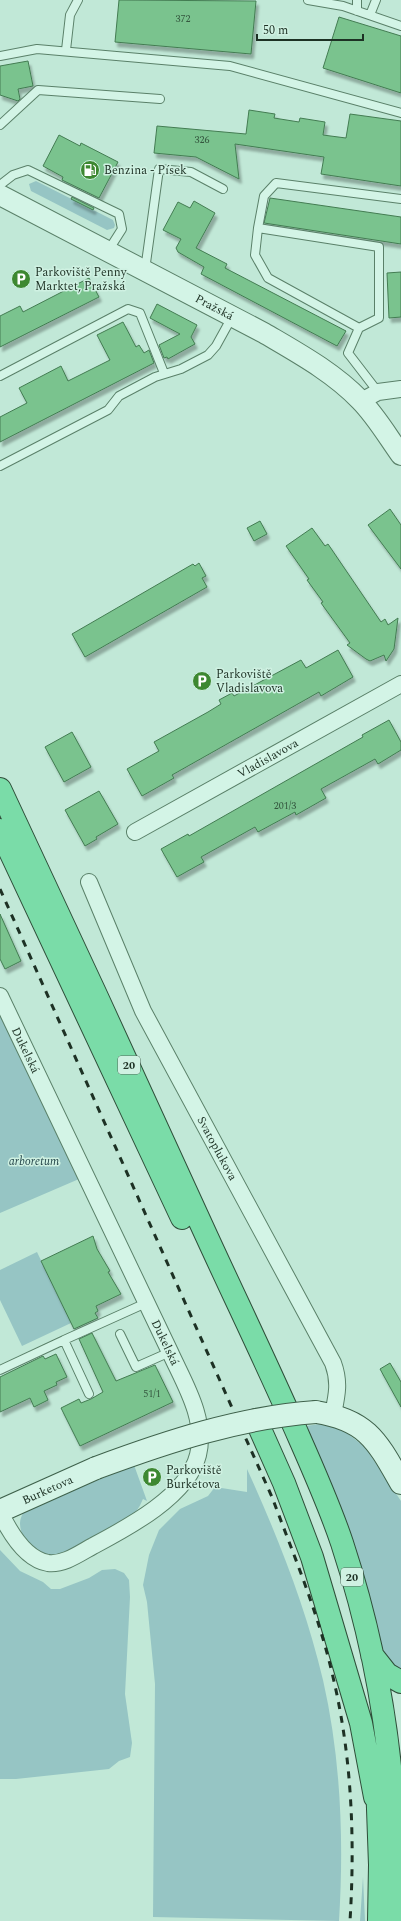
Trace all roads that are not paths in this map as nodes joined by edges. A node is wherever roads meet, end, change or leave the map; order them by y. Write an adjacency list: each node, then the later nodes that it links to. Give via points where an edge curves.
1 (78, 0): 8 (lane, via 70,15)
2 (313, 0): 5 (lane)
3 (357, 0): 5 (lane)
4 (376, 0): 6 (lane)
5 (357, 11): 6 (lane)
6 (370, 15): 7 (lane)
7 (401, 26)
8 (66, 50): 9 (lane, via 37,48); 11 (lane, via 230,66)
9 (0, 56)
10 (160, 99): 12 (lane, via 38,90)
11 (401, 113)
12 (0, 125)
13 (0, 185): 18 (lane, via 13,175 28,170 120,214 122,229)
14 (223, 189): 19 (lane, via 191,172 159,169)
15 (0, 195): 18 (street, Pražská)
16 (401, 199): 17 (lane, via 276,184 264,196)
17 (258, 228): 21 (lane, via 255,255 268,278); 21 (lane, via 379,246 380,318)
18 (107, 252): 19 (street, Pražská)
19 (145, 270): 20 (street, Pražská)
20 (233, 316): 22 (lane, via 216,346 208,354 181,369); 26 (street, Pražská, via 330,374)
21 (359, 328): 25 (lane, via 348,353)
22 (164, 374): 23 (lane, via 140,313 128,309); 28 (lane, via 119,396 108,410)
23 (0, 376)
24 (401, 389): 25 (street)
25 (378, 392): 26 (street)
26 (361, 401): 27 (street, Pražská)
27 (401, 455)
28 (0, 466)
29 (401, 684): 32 (street, Vladislavova)
30 (0, 789): 45 (highway, 20, via 319,1482 344,1550)
31 (0, 830): 48 (highway, 20, via 288,1440 307,1486 330,1548 360,1654)
32 (135, 832)
33 (89, 882): 41 (street, Svatoplukova, via 143,1011 333,1363 338,1375 337,1397)
34 (0, 996): 35 (street, Dukelská)
35 (146, 1303): 37 (lane); 38 (street, Dukelská)
36 (120, 1334): 38 (lane, via 136,1367)
37 (64, 1340): 39 (lane); 40 (lane)
38 (170, 1352): 44 (street, Dukelská, via 195,1408 200,1443 194,1466 179,1487 162,1503 136,1523 64,1562 48,1563 33,1557 21,1545)
39 (0, 1370)
40 (89, 1394)
41 (325, 1413): 42 (main road, Burketova, bridge, via 288,1414); 43 (main road, via 354,1423 369,1434)
42 (256, 1420): 44 (main road, Burketova, bridge, via 183,1438 96,1468); 48 (highway, via 284,1483 312,1557 361,1723 374,1787)
43 (401, 1483)
44 (0, 1511)
45 (372, 1654): 46 (highway, via 381,1668); 48 (highway, 20, via 389,1762)
46 (401, 1682)
47 (401, 1781): 48 (highway)
48 (387, 1830): 49 (highway, 20); 50 (highway, 20)
49 (379, 1921)
50 (395, 1921)

